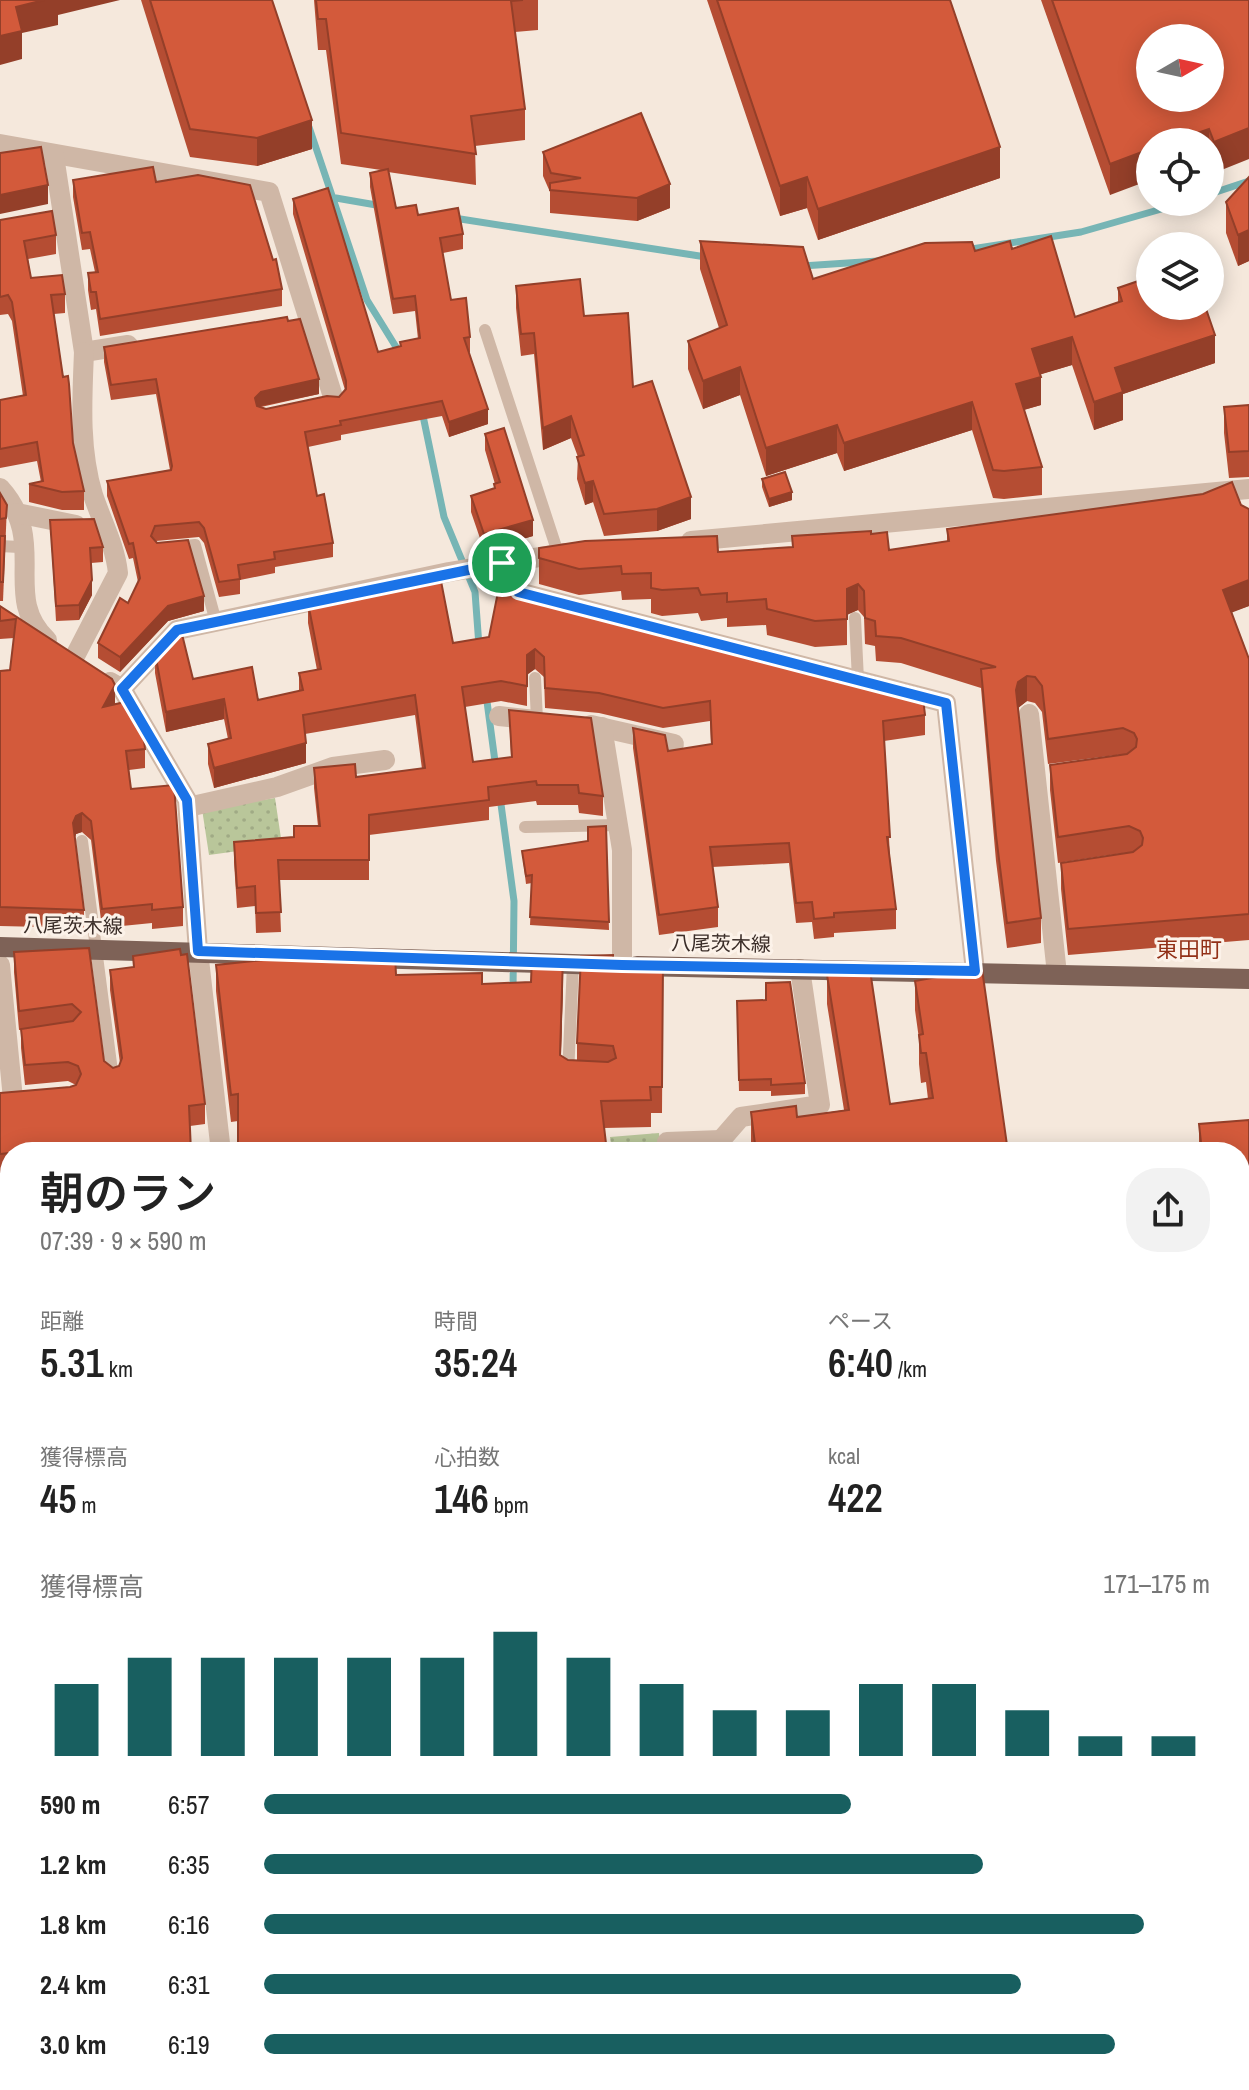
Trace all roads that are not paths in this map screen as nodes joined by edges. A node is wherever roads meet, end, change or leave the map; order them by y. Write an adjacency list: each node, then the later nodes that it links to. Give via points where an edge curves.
1 (0, 144): 2 (street)
2 (54, 156): 5 (street, via 55,216); 6 (street, via 269,192 298,316)
3 (485, 330): 15 (lane)
4 (143, 342): 5 (street)
5 (84, 352): 10 (street, via 82,426 93,495)
6 (327, 402)
7 (0, 488): 9 (street)
8 (1241, 494): 11 (street)
9 (17, 513): 10 (street, via 66,525 88,525); 12 (street)
10 (103, 517): 19 (street, via 118,573)
11 (668, 543)
12 (10, 547): 19 (street, via 16,606 29,628)
13 (160, 549): 18 (lane, via 195,545)
14 (589, 550): 15 (street)
15 (558, 553): 16 (street)
16 (502, 563): 18 (street); 21 (street, via 518,592)
17 (855, 618): 21 (lane)
18 (216, 622): 22 (street, via 177,630)
19 (86, 665): 22 (street)
20 (535, 678): 25 (lane)
21 (858, 680): 40 (street, via 946,703)
22 (122, 689): 29 (street)
23 (1029, 714): 41 (street, via 1044,778)
24 (499, 716): 25 (street)
25 (552, 722): 26 (street)
26 (602, 727): 27 (street); 30 (street)
27 (674, 744)
28 (385, 760): 29 (street, via 333,767 277,787)
29 (188, 807): 35 (street)
30 (618, 825): 31 (lane); 38 (street)
31 (525, 827)
32 (82, 841): 34 (lane)
33 (0, 947): 34 (main road, 八尾茨木線)
34 (96, 949): 35 (main road, 八尾茨木線); 44 (lane)
35 (198, 951): 36 (main road, 八尾茨木線); 46 (street)
36 (573, 964): 38 (main road, 八尾茨木線); 43 (lane, via 568,1078)
37 (0, 965): 45 (street, via 14,1040)
38 (622, 965): 39 (main road, 八尾茨木線)
39 (800, 969): 40 (main road, 八尾茨木線); 47 (street, via 820,1105 741,1117)
40 (975, 971): 41 (main road, 八尾茨木線)
41 (1057, 974): 42 (main road, 八尾茨木線)
42 (1249, 979)
43 (581, 1078)
44 (113, 1079)
45 (13, 1099)
46 (220, 1142)
47 (725, 1142)

